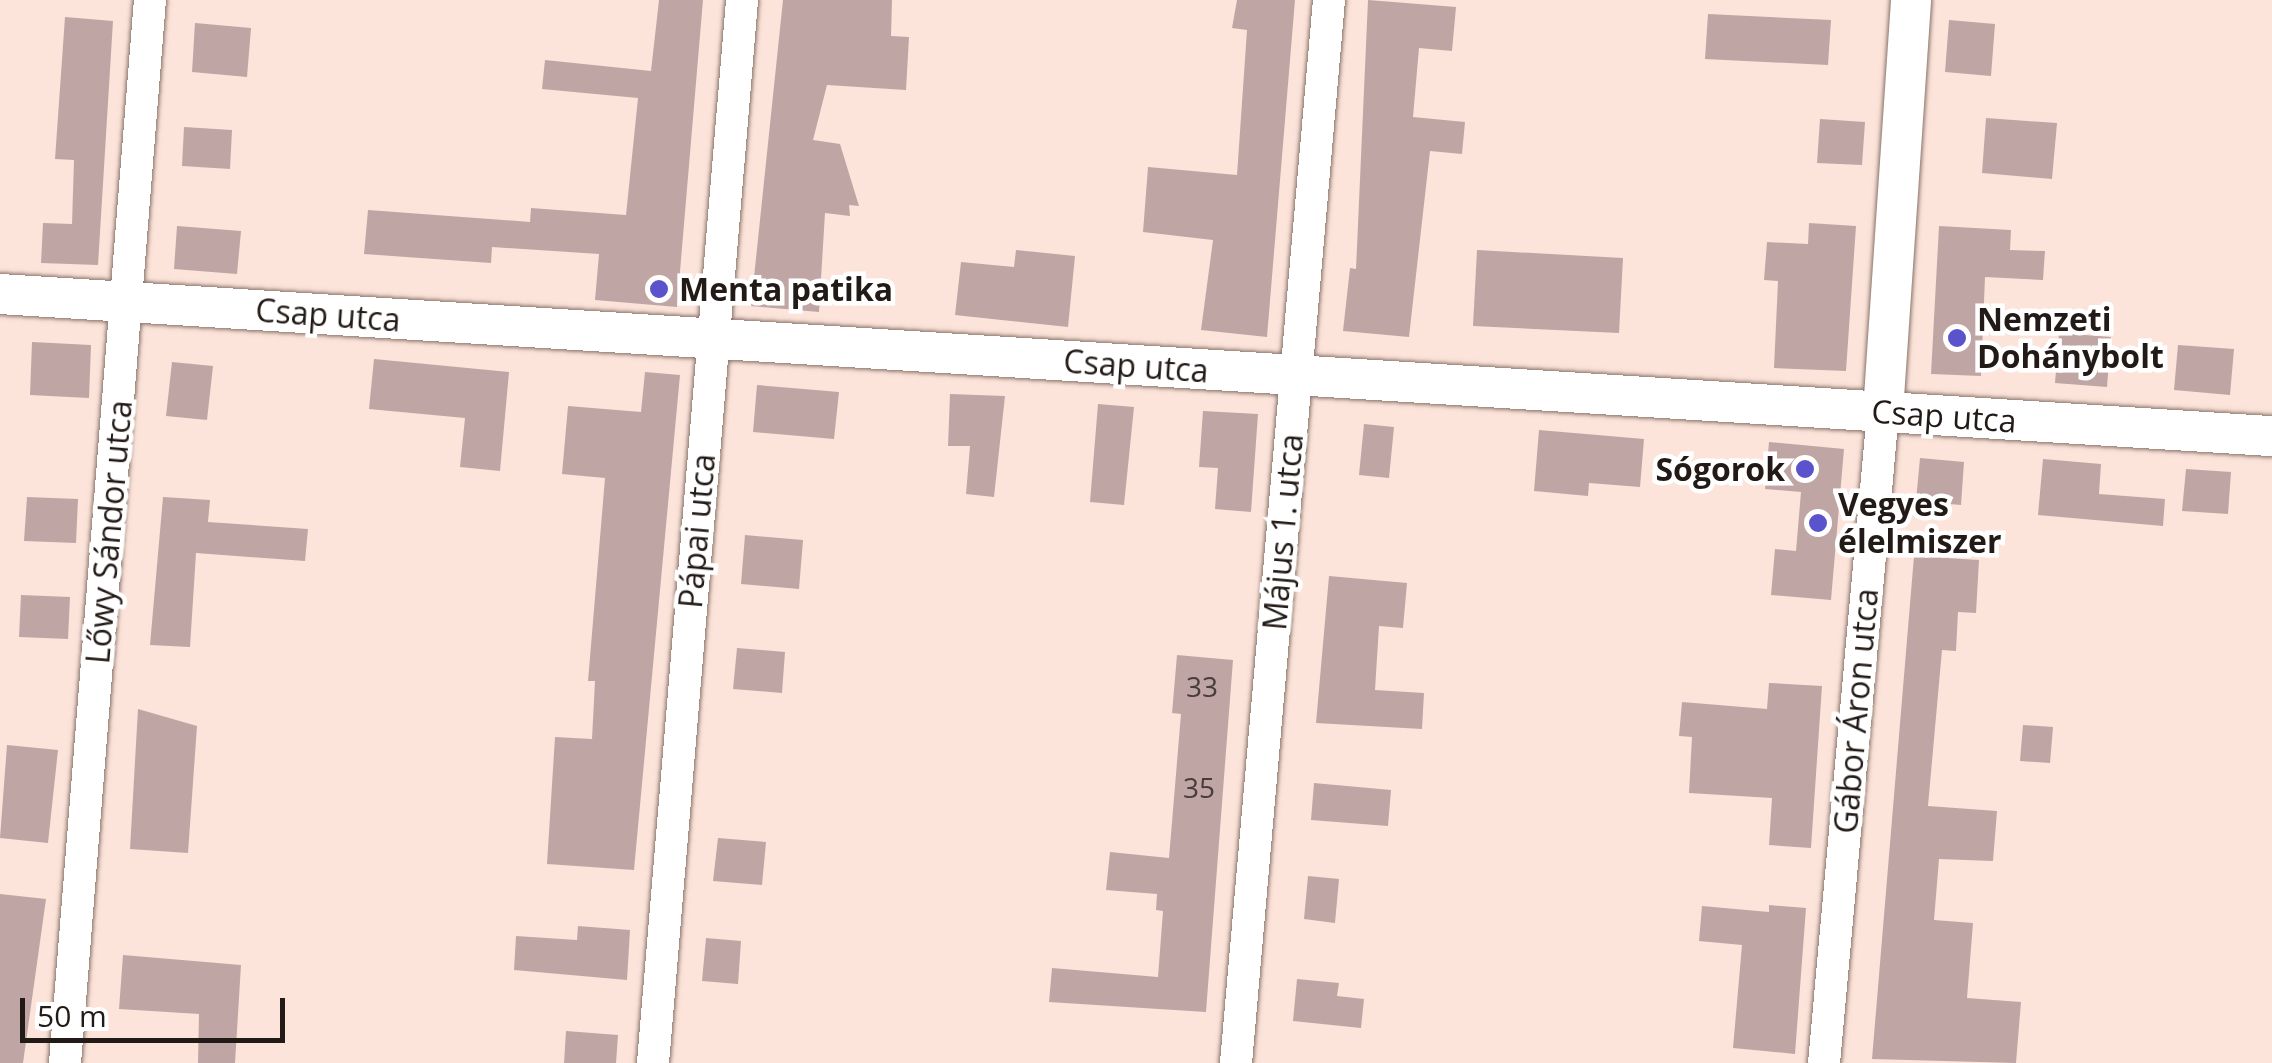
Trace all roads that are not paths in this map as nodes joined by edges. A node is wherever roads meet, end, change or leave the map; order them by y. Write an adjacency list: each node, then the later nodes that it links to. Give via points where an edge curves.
1 (150, 0): 6 (street, Lőwy Sándor utca)
2 (742, 0): 7 (street, Pápai utca)
3 (1329, 0): 8 (street, Május 1. utca)
4 (1912, 0): 9 (street, Gábor Áron utca)
5 (0, 294): 6 (street, Csap utca)
6 (128, 302): 7 (street, Csap utca); 11 (street, Lőwy Sándor utca)
7 (712, 340): 8 (street, Csap utca); 12 (street, Pápai utca)
8 (1297, 376): 9 (street, Csap utca); 13 (street, Május 1. utca)
9 (1883, 412): 10 (street, Csap utca); 14 (street, Gábor Áron utca)
10 (2272, 436)
11 (65, 1063)
12 (653, 1063)
13 (1236, 1063)
14 (1824, 1063)

